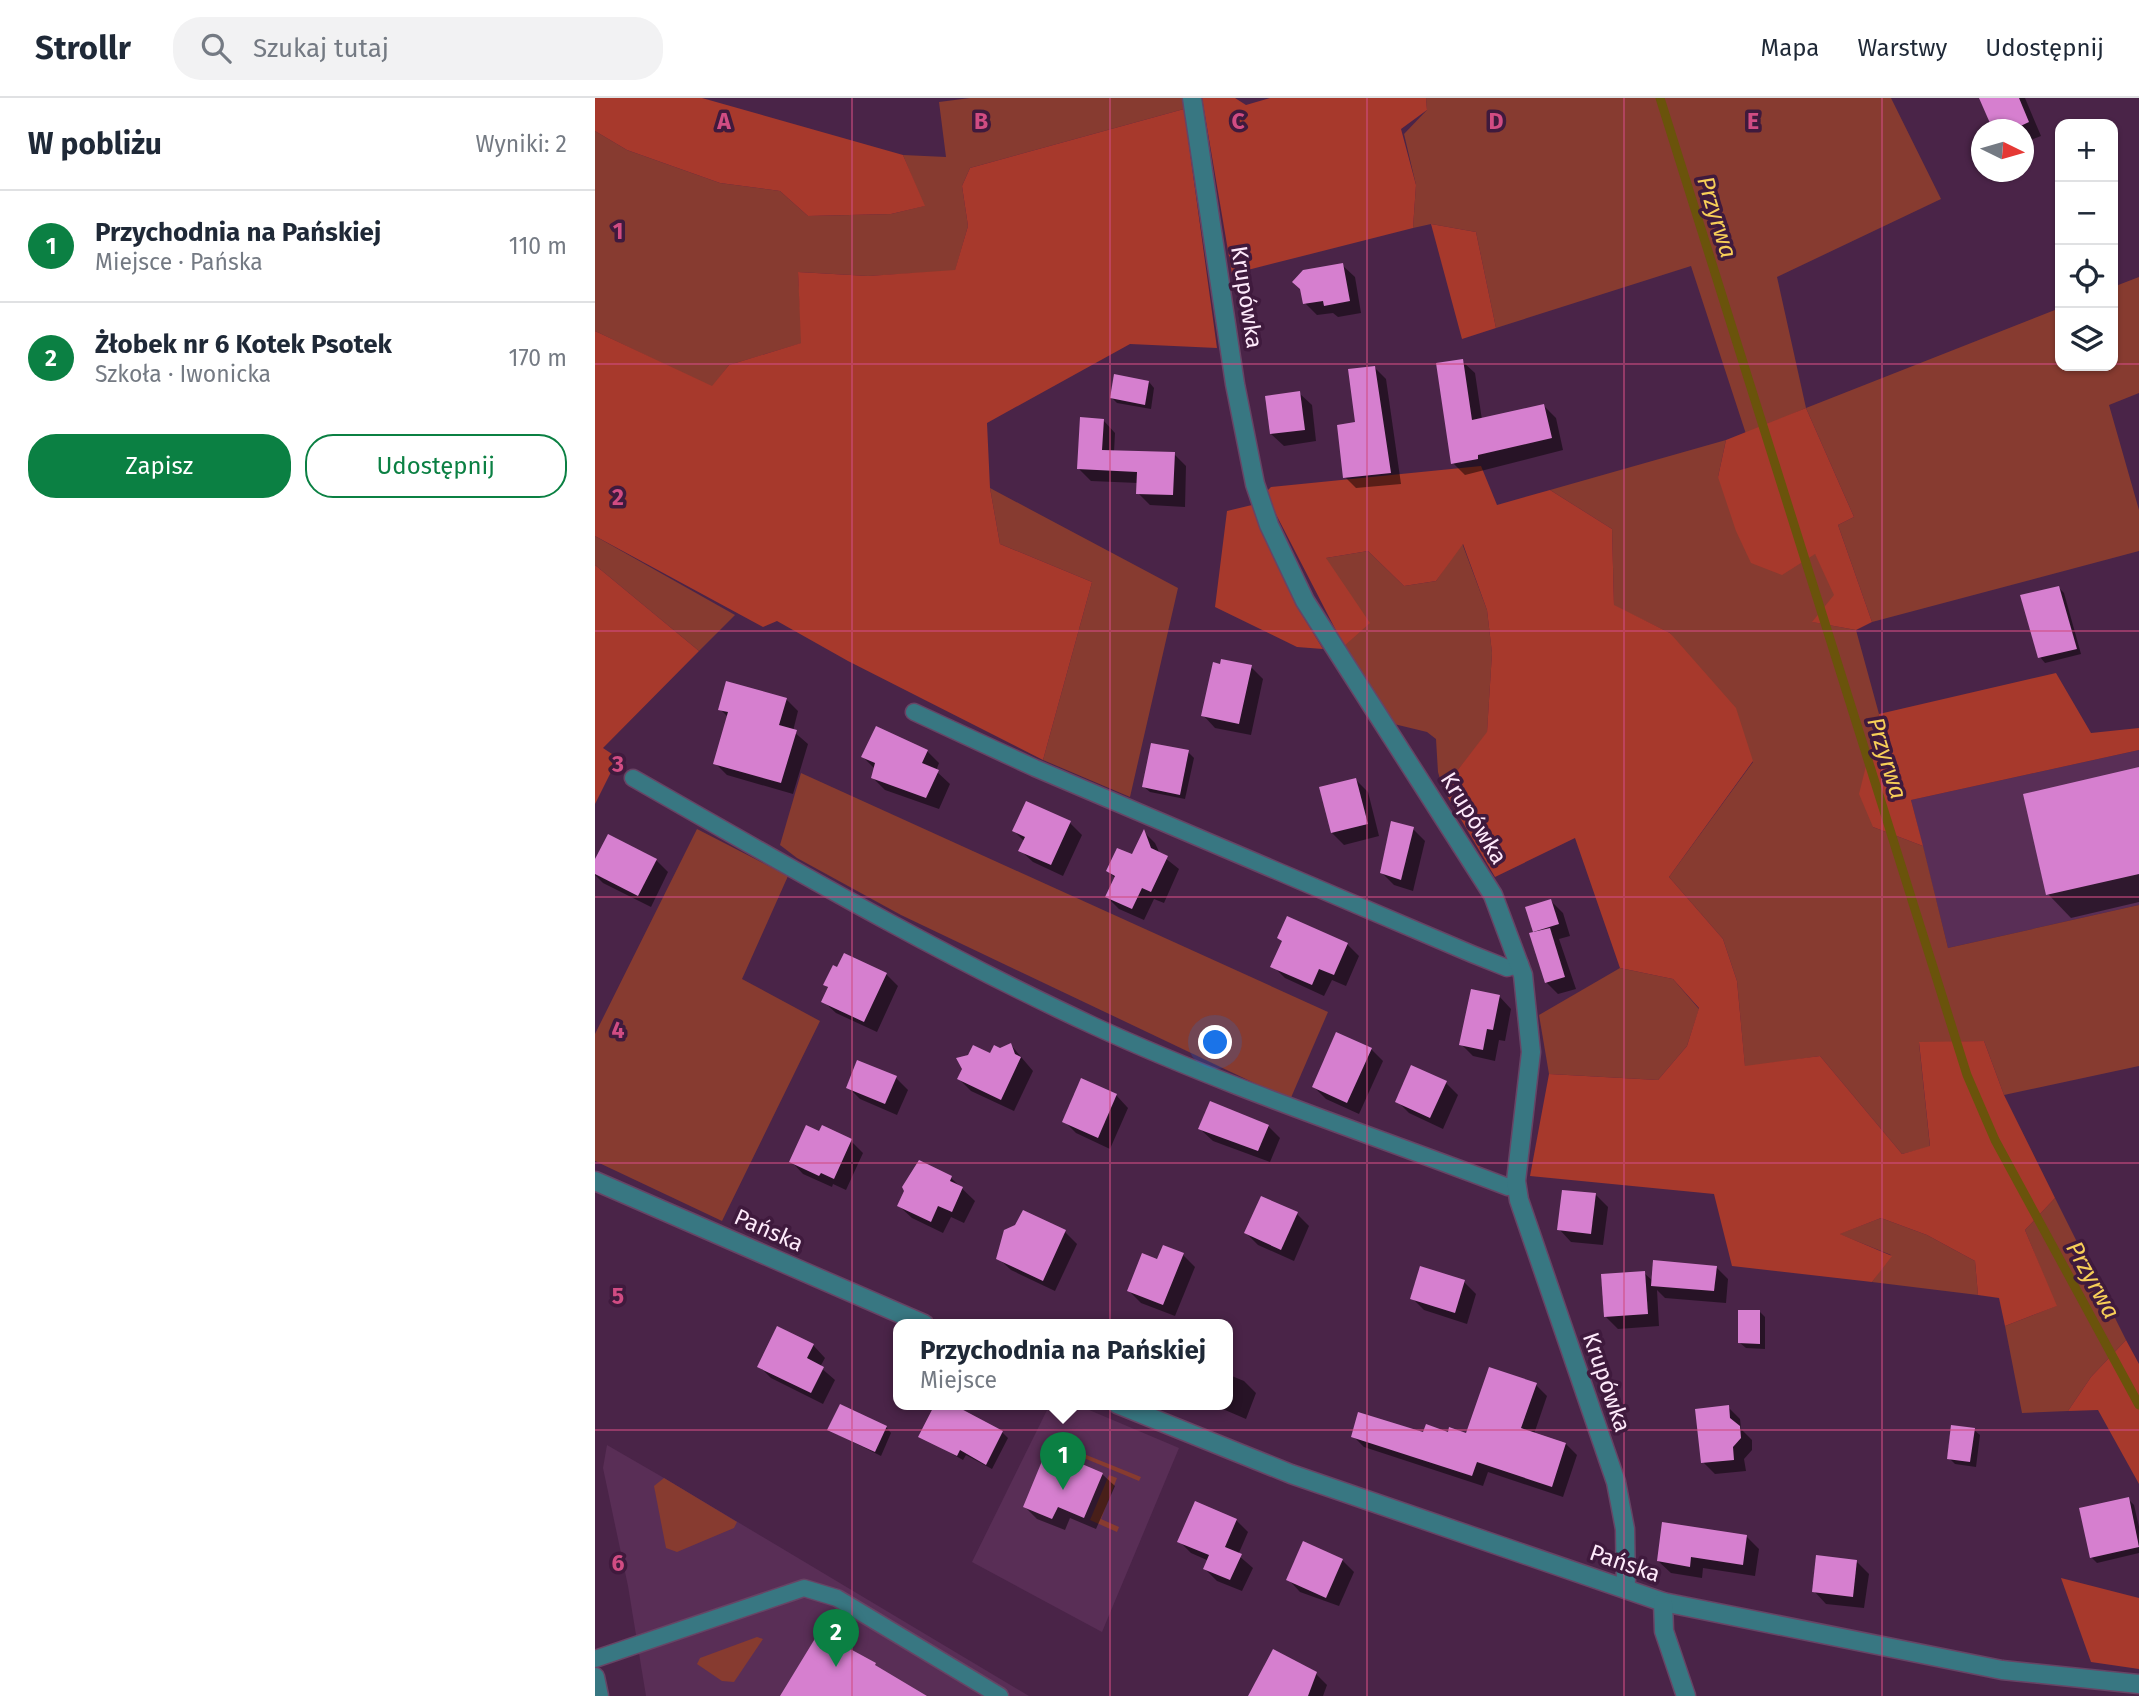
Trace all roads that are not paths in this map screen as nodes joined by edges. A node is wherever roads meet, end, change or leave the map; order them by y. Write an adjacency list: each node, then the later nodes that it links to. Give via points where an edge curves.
1 (1192, 98): 4 (street, Krupówka, via 1235,384 1255,484 1269,524 1311,610 1493,895)
2 (914, 712): 4 (lane, via 1459,949 1507,968)
3 (633, 778): 6 (lane, via 789,866 1093,1025 1342,1127 1508,1187)
4 (1520, 964): 6 (street, Krupówka, via 1531,1052)
5 (595, 1181): 7 (street, Pańska)
6 (1517, 1186): 9 (street, Krupówka, via 1616,1482 1625,1529)
7 (912, 1319)
8 (1132, 1410): 9 (street, Pańska, via 1291,1474)
9 (1626, 1589): 10 (street, Pańska)
10 (1663, 1602): 13 (street, Pańska, via 2002,1670); 16 (street, via 1664,1631)
11 (595, 1659): 15 (lane, via 804,1588 837,1598)
12 (595, 1677): 14 (street)
13 (2139, 1684)
14 (599, 1696)
15 (1000, 1696)
16 (1686, 1696)

